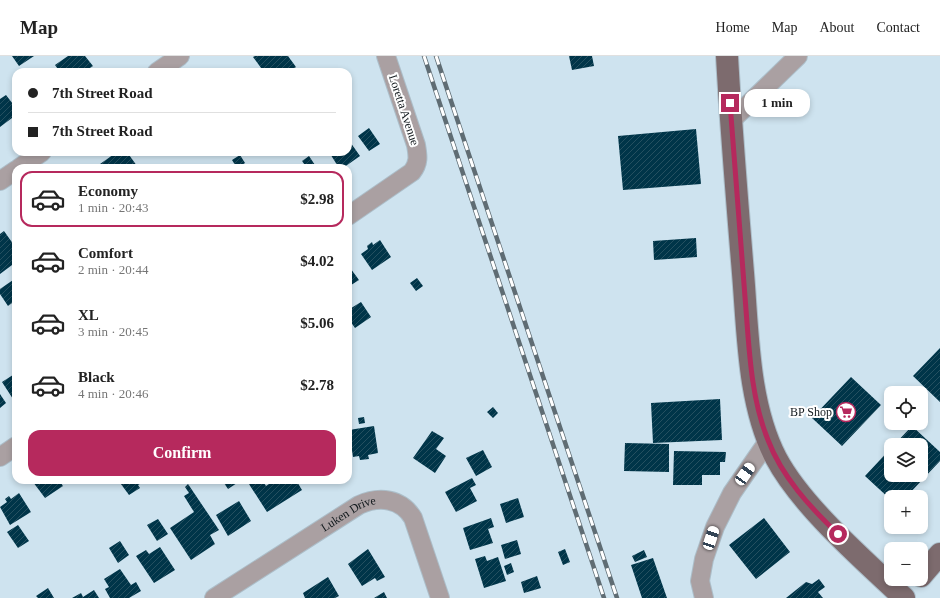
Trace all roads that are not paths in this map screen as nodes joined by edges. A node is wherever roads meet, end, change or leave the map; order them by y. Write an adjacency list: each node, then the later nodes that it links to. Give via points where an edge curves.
1 (180, 56): 5 (street)
2 (386, 56): 11 (street, Loretta Avenue, via 416,145 417,166)
3 (727, 56): 6 (main road)
4 (798, 56): 6 (street)
5 (163, 68)
6 (731, 121): 12 (main road, via 748,334 756,399)
7 (36, 156): 8 (street)
8 (25, 164)
9 (12, 173): 10 (street)
10 (0, 181)
11 (352, 213)
12 (768, 441): 20 (street, via 732,493 715,527 700,581); 21 (main road, via 777,460 802,496)
13 (12, 449): 14 (street)
14 (0, 457)
15 (940, 554): 16 (main road)
16 (928, 568)
17 (912, 586): 21 (main road)
18 (214, 598): 19 (street, Luken Drive, via 359,505 380,499 400,504 413,518)
19 (440, 598)
20 (704, 598)
21 (903, 598)

